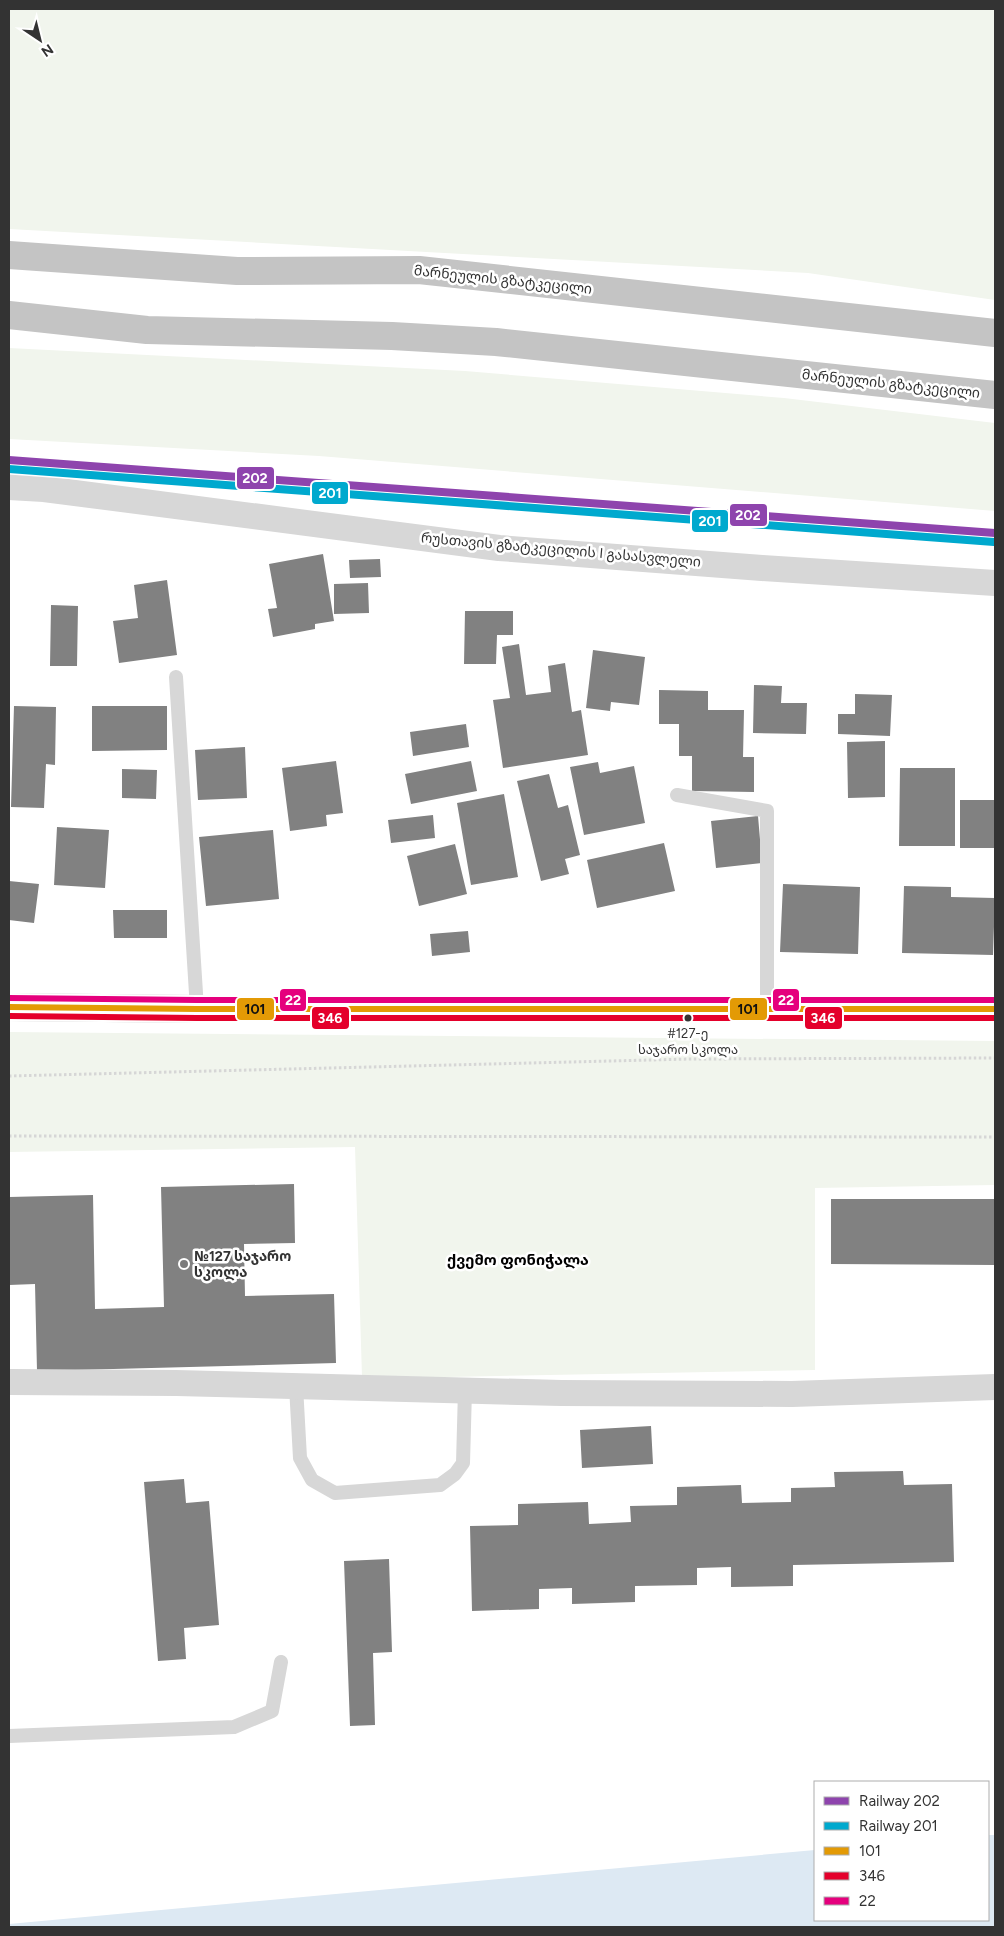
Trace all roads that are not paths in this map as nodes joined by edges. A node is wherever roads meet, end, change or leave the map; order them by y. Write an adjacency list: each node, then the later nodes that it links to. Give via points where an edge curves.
1 (9, 255): 3 (highway, მარნეულის გზატკეცილი, via 237,271 419,270)
2 (9, 315): 4 (highway, მარნეულის გზატკეცილი, via 147,330 496,342)
3 (995, 333)
4 (995, 395)
5 (9, 487): 6 (street, რუსთავის გზატკეცილის I გასასვლელი, via 499,548)
6 (995, 582)
7 (176, 677): 10 (lane)
8 (677, 795): 11 (lane, via 768,811)
9 (9, 1007): 10 (highway)
10 (197, 1009): 11 (highway)
11 (767, 1009): 12 (highway)
12 (995, 1009)
13 (9, 1382): 14 (street)
14 (296, 1386): 16 (street); 16 (lane, via 300,1458 312,1480 336,1494 440,1485 455,1474 463,1463)
15 (995, 1387): 16 (street, via 792,1394)
16 (465, 1390)
17 (281, 1662): 18 (lane, via 272,1711 234,1727)
18 (9, 1736)

